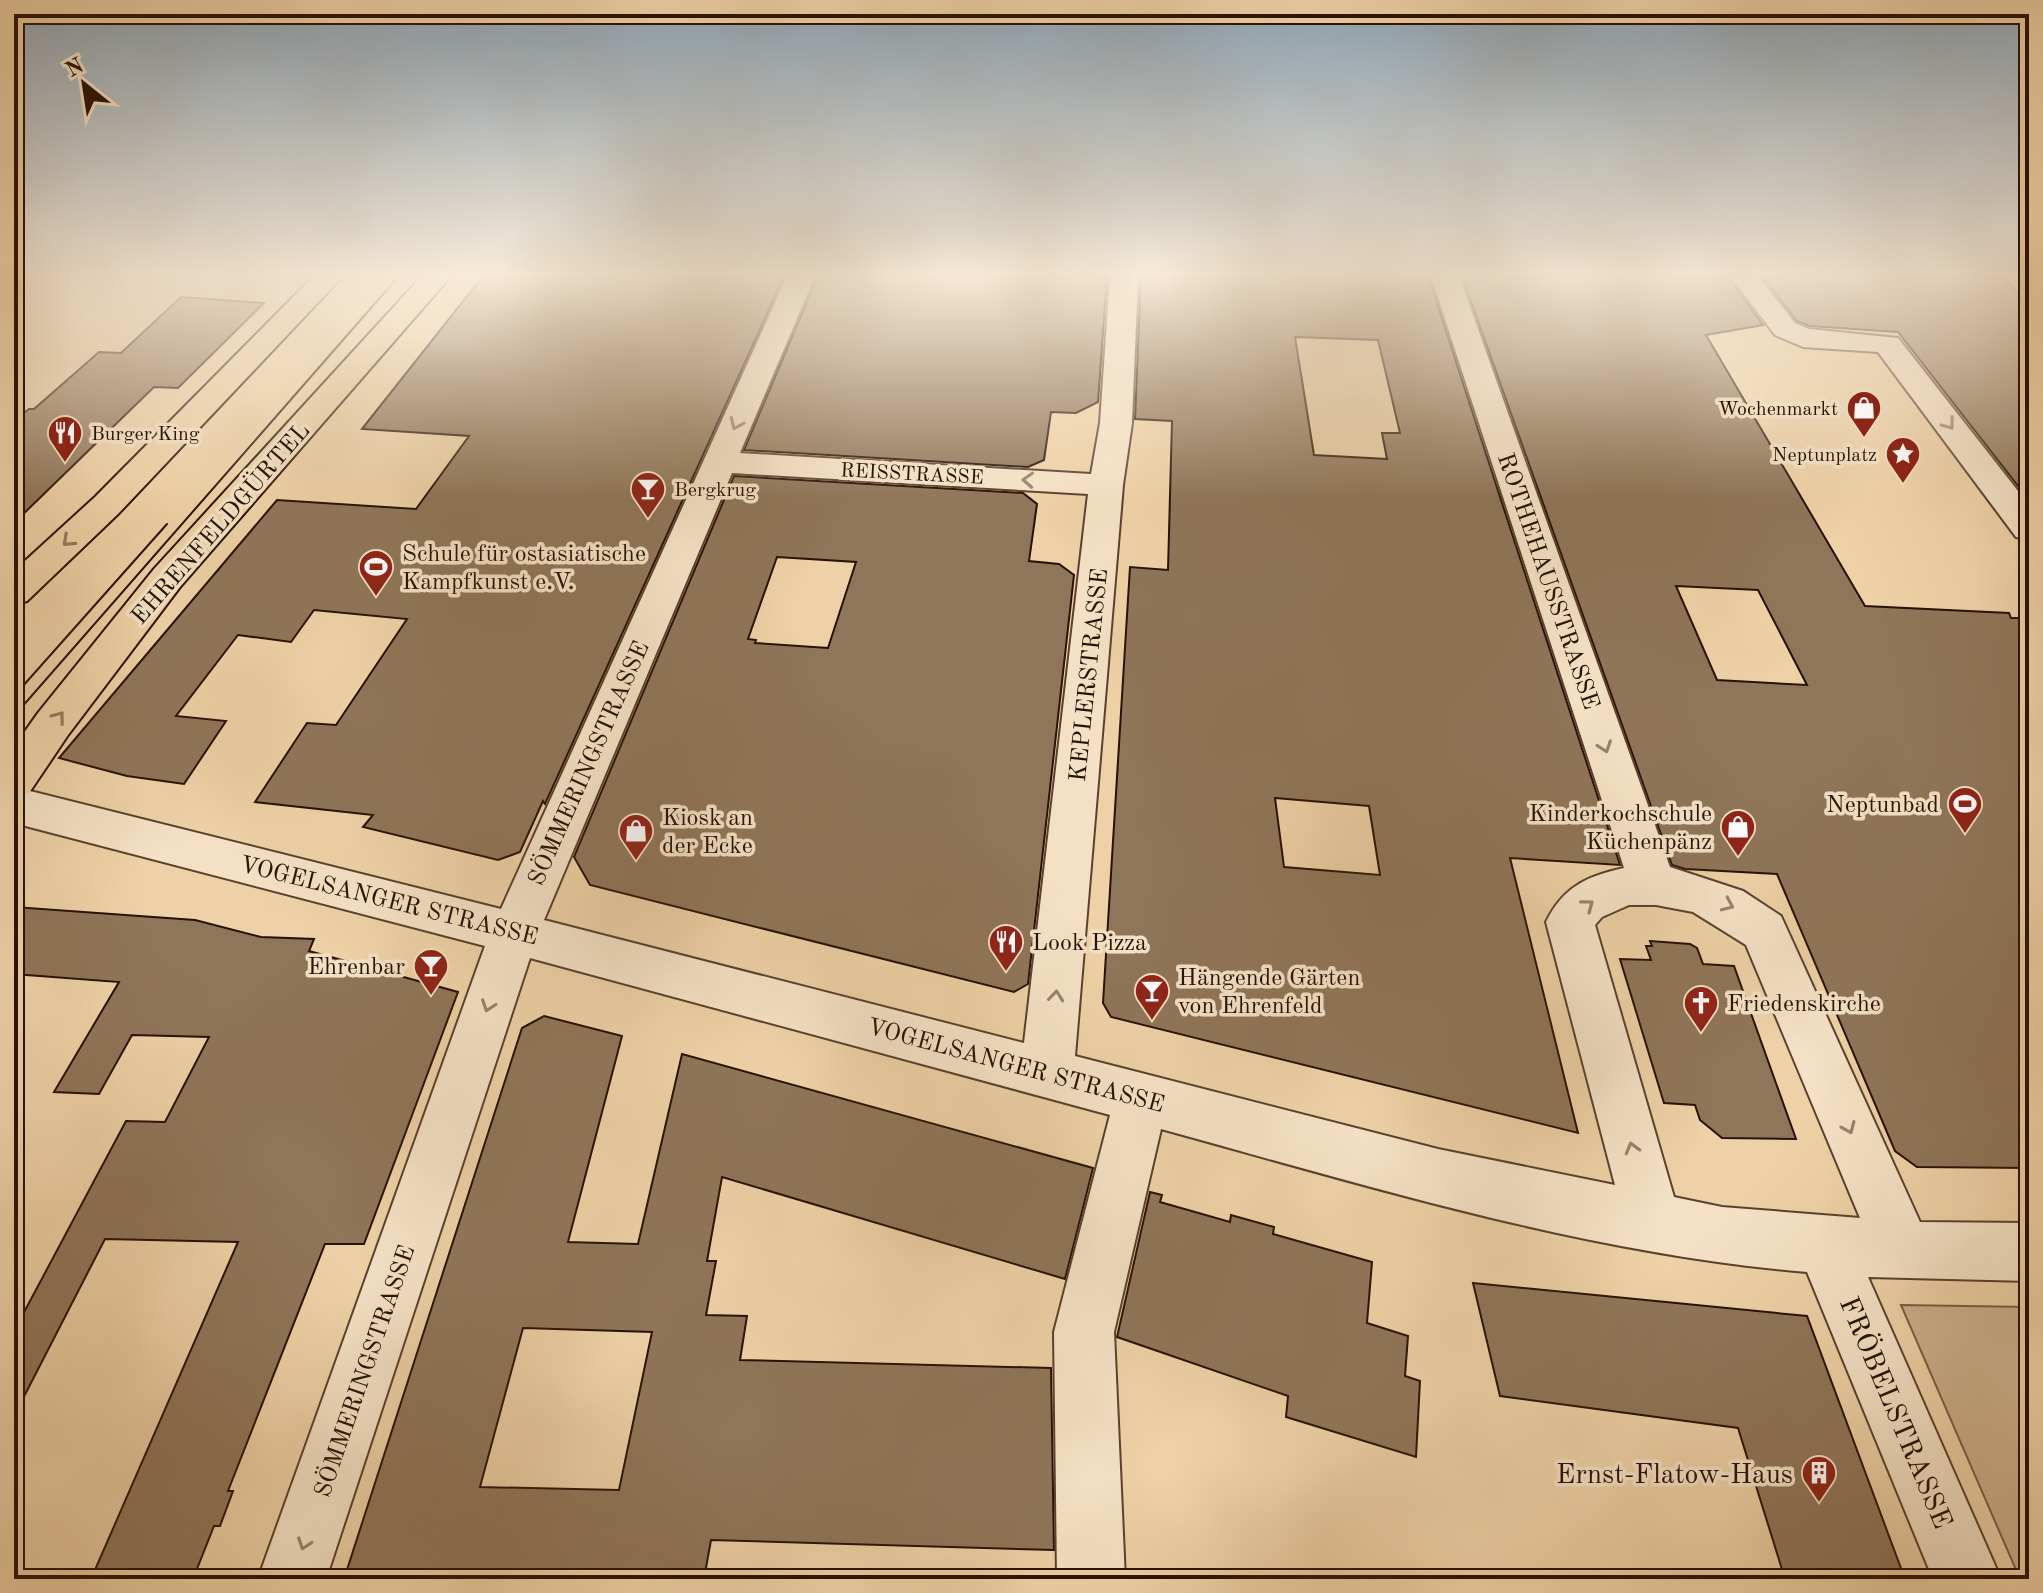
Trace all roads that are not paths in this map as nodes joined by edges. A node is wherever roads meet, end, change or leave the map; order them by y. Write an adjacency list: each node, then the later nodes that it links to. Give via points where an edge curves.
1 (257, 350): 10 (main road, one-way to 10)
2 (371, 350): 11 (main road, EHRENFELDGÜRTEL, one-way to 2, via 167,578)
3 (768, 350): 7 (street, SÖMMERINGSTRASSE, one-way to 7)
4 (1120, 350): 8 (street, KEPLERSTRASSE)
5 (1470, 350): 13 (street, ROTHEHAUSSTRASSE, one-way to 13)
6 (1892, 350): 9 (street, one-way to 9)
7 (719, 462): 8 (street, REISSTRASSE, one-way to 7); 14 (street, SÖMMERINGSTRASSE)
8 (1106, 485): 15 (street, KEPLERSTRASSE, one-way to 8)
9 (2029, 529)
10 (14, 592)
11 (14, 781)
12 (14, 805): 14 (street, VOGELSANGER STRASSE)
13 (1653, 886): 17 (street, one-way to 13, via 1570,922 1584,903 1617,887); 19 (street, one-way to 19, via 1728,903 1764,931)
14 (514, 933): 15 (street, VOGELSANGER STRASSE); 21 (street, SÖMMERINGSTRASSE, one-way to 21)
15 (1047, 1074): 16 (street, VOGELSANGER STRASSE)
16 (1141, 1098): 17 (street, VOGELSANGER STRASSE, via 1438,1177); 22 (street, via 1084,1332)
17 (1653, 1223): 18 (street, VOGELSANGER STRASSE)
18 (1825, 1246): 19 (street, VOGELSANGER STRASSE); 23 (street, FRÖBELSTRASSE)
19 (1903, 1251): 20 (street, VOGELSANGER STRASSE)
20 (2029, 1252)
21 (292, 1579)
22 (1091, 1579)
23 (1967, 1579)

